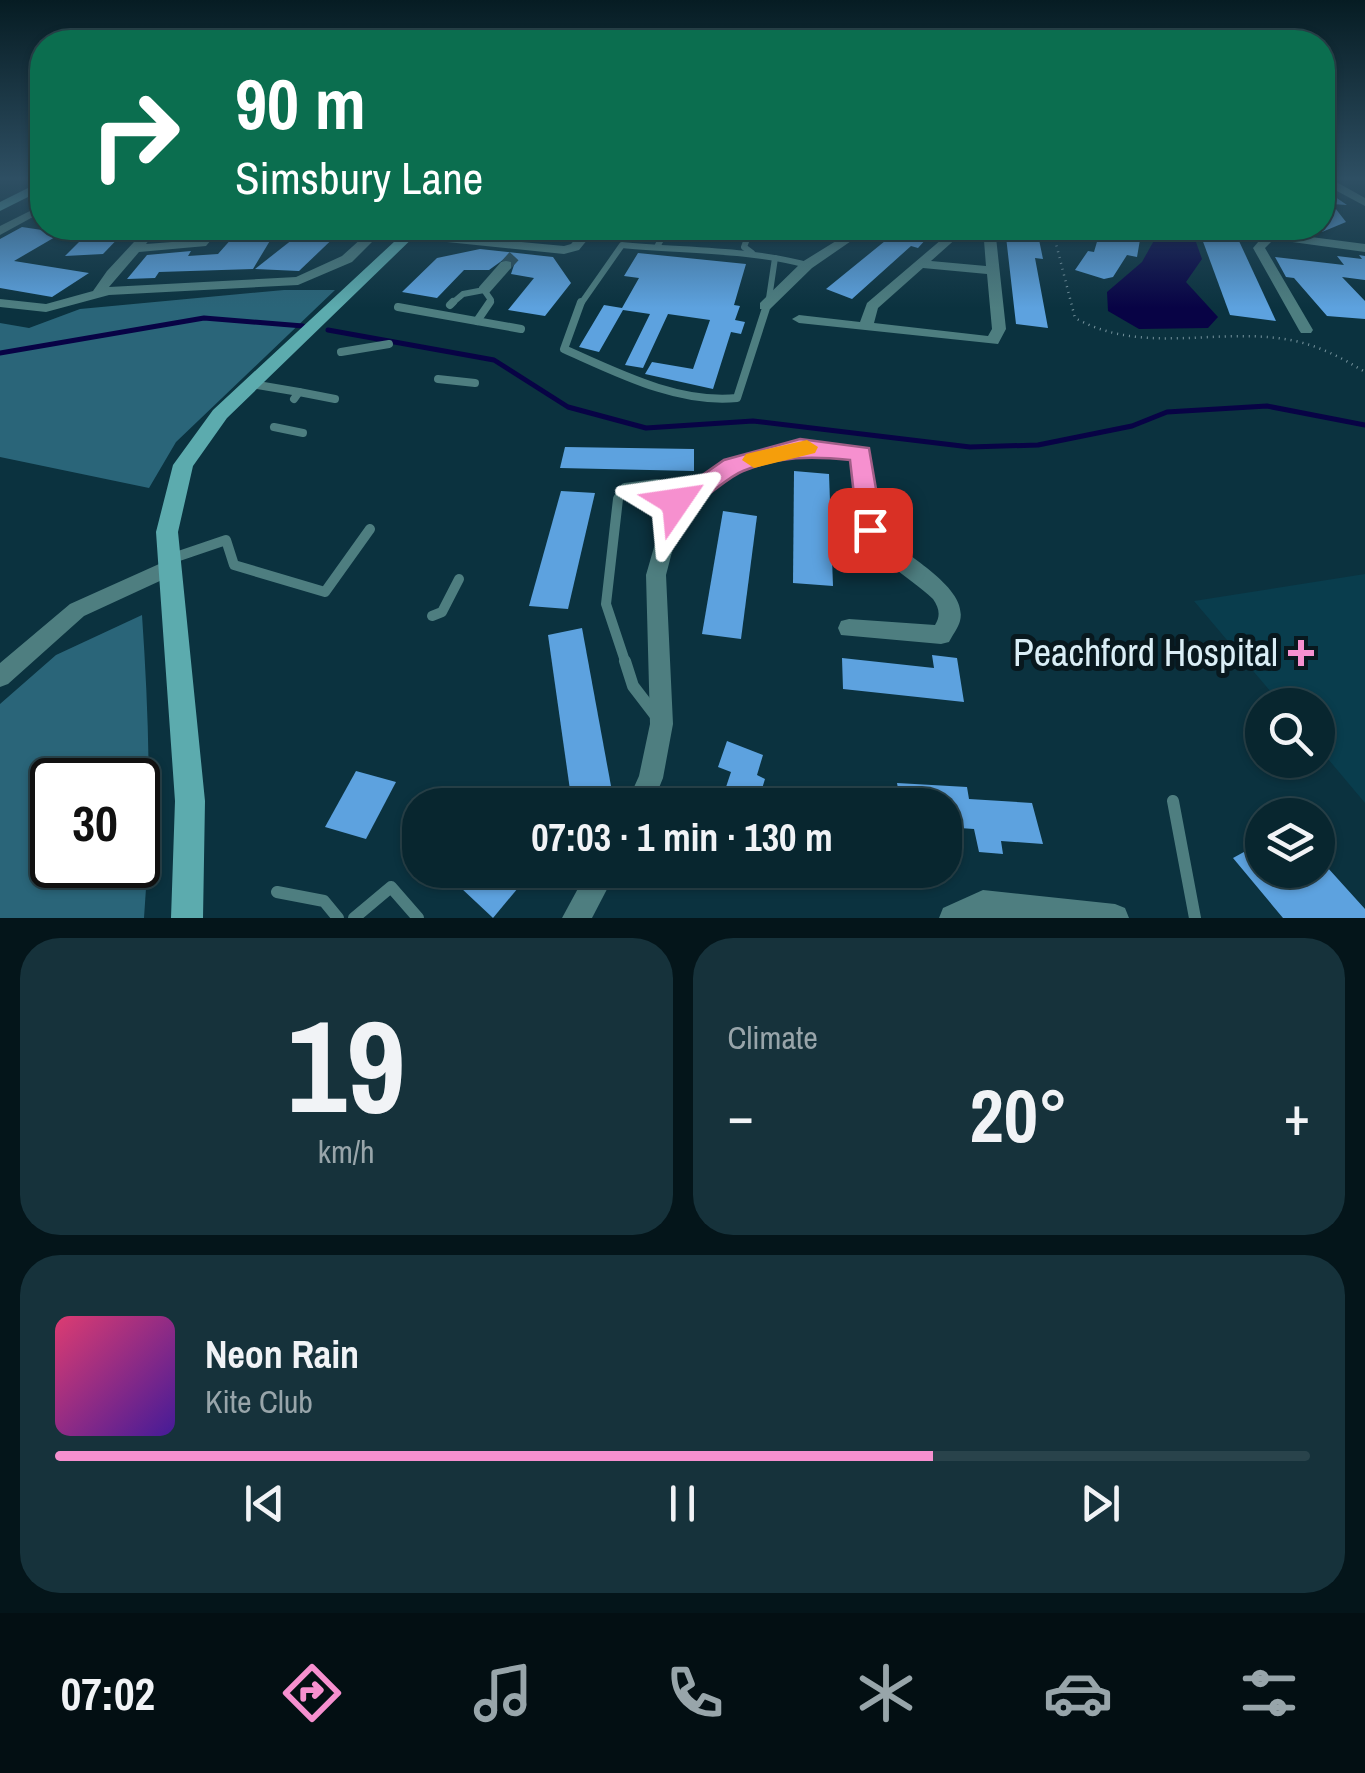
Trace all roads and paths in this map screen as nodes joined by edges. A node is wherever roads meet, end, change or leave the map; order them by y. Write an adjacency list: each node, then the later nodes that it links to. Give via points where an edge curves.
1 (143, 240): 17 (street)
2 (205, 240): 17 (street)
3 (367, 240): 26 (street, via 310,279)
4 (404, 240): 41 (street)
5 (480, 240): 15 (street)
6 (580, 240): 20 (street, via 572,250)
7 (661, 240): 16 (lane)
8 (747, 240): 19 (lane, via 744,247)
9 (846, 240): 23 (street)
10 (948, 240): 22 (street)
11 (989, 240): 24 (street)
12 (1055, 240): 38 (path, via 1075,318 1097,333 1123,339 1273,336 1336,353)
13 (1266, 240): 35 (street, via 1259,248)
14 (1307, 240): 18 (street)
15 (495, 242): 20 (street)
16 (658, 245): 19 (lane); 29 (lane, via 622,245 576,310 565,336 570,354 706,400 737,398)
17 (136, 248): 26 (street)
18 (1365, 248)
19 (752, 253): 21 (lane)
20 (515, 255): 25 (street)
21 (775, 258): 23 (lane); 29 (lane)
22 (920, 264): 24 (street); 34 (street, via 872,306)
23 (807, 265): 29 (street)
24 (993, 272): 34 (street, via 1000,329 992,341)
25 (484, 290): 28 (lane, via 462,294); 32 (lane, via 491,300)
26 (99, 292): 27 (street, via 46,308)
27 (0, 303)
28 (450, 305)
29 (765, 306)
30 (398, 307): 32 (lane)
31 (799, 319): 34 (street)
32 (477, 321): 33 (lane)
33 (521, 328)
34 (866, 328)
35 (1306, 330)
36 (389, 344): 37 (lane)
37 (341, 352)
38 (1365, 372)
39 (438, 378): 40 (lane)
40 (475, 382)
41 (252, 384): 42 (lane); 47 (street, via 183,465 167,532)
42 (335, 399)
43 (274, 428): 44 (lane)
44 (303, 434)
45 (686, 496): 50 (street, via 732,466 800,447 861,454 870,530 886,552 942,593 952,610 941,636); 52 (street, via 655,580); 52 (lane, via 673,485 625,488 618,499 606,604 633,686)
46 (370, 530): 47 (lane, via 325,592 234,565 226,540)
47 (168, 564): 51 (street, via 78,610); 57 (street, via 190,802)
48 (459, 579): 49 (lane, via 442,612)
49 (432, 616)
50 (849, 628)
51 (0, 677)
52 (662, 722): 53 (street)
53 (648, 788)
54 (1174, 801): 64 (lane)
55 (593, 888): 61 (street)
56 (277, 892): 58 (lane, via 324,901)
57 (187, 918)
58 (338, 918)
59 (354, 918): 60 (lane, via 391,888)
60 (418, 918)
61 (576, 918)
62 (954, 918): 63 (street, via 983,904)
63 (1115, 918)
64 (1195, 918)

